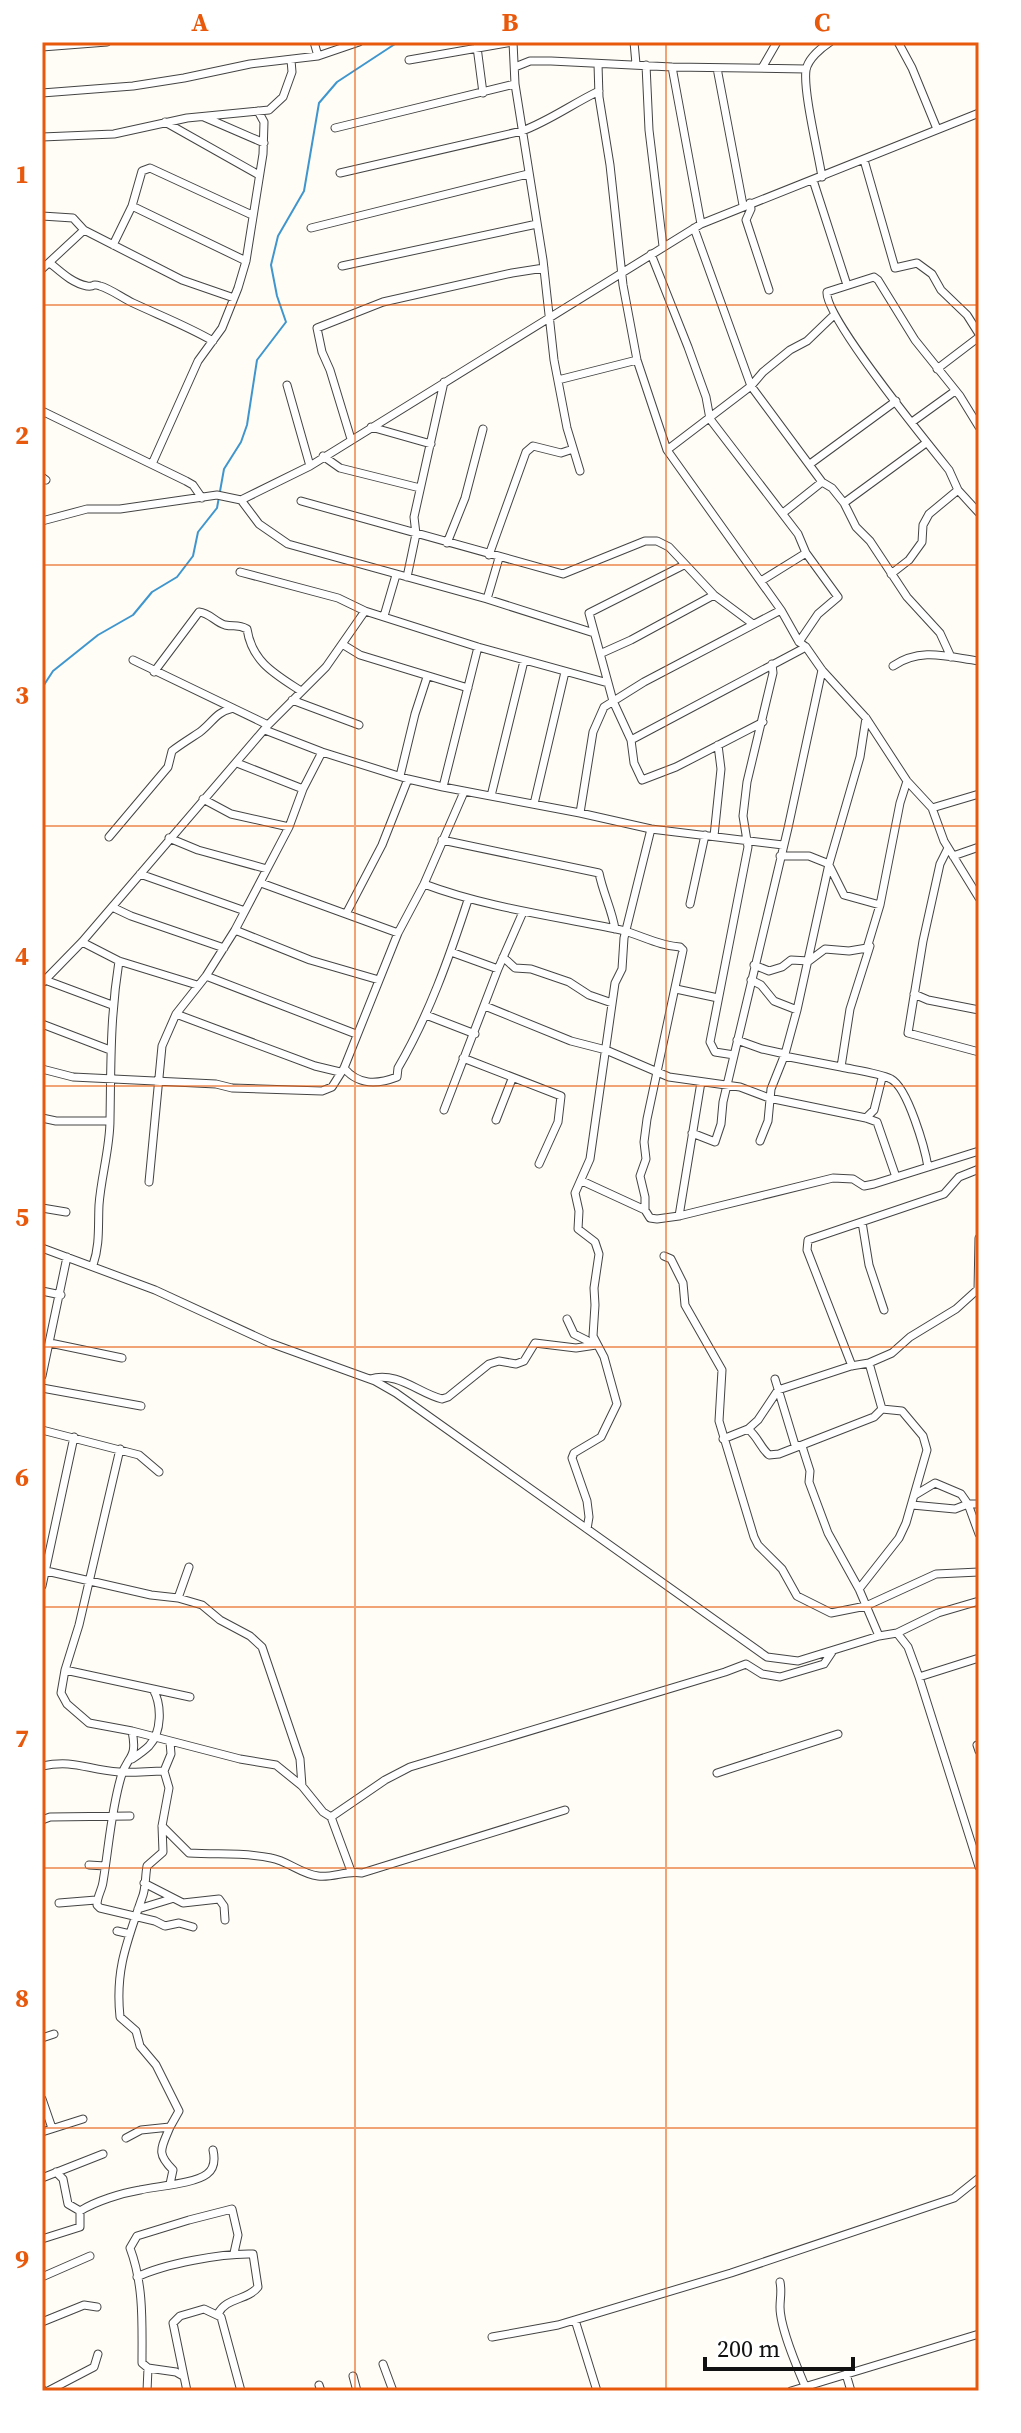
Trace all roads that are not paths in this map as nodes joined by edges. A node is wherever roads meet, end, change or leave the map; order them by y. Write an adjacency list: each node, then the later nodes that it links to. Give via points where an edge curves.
1 (107, 42): 9 (street)
2 (314, 42): 11 (street)
3 (359, 42): 11 (street)
4 (634, 42): 16 (street)
5 (777, 42): 20 (street)
6 (830, 42): 21 (street)
7 (898, 42): 33 (street)
8 (513, 45): 10 (street); 14 (street); 17 (street)
9 (42, 47)
10 (477, 47): 13 (street); 25 (street)
11 (318, 56): 12 (street)
12 (291, 60): 24 (street, via 133,86); 26 (street, via 283,97)
13 (409, 60)
14 (530, 61): 15 (street); 17 (street)
15 (598, 64): 16 (street); 23 (street)
16 (641, 65): 18 (street); 52 (street)
17 (515, 67): 22 (street)
18 (672, 67): 19 (street); 48 (street)
19 (717, 68): 20 (street); 43 (street)
20 (762, 68): 21 (street)
21 (806, 69): 41 (street)
22 (515, 84): 25 (street); 34 (street)
23 (599, 91): 34 (street); 59 (street)
24 (42, 93)
25 (483, 93): 32 (street)
26 (273, 108): 27 (street); 31 (street)
27 (258, 111): 29 (street); 31 (street)
28 (979, 113): 33 (street)
29 (203, 116): 30 (street); 36 (street)
30 (165, 122): 35 (street, via 114,134); 40 (street)
31 (264, 122): 36 (street)
32 (335, 128)
33 (937, 129): 37 (street)
34 (522, 131): 38 (street); 39 (street)
35 (42, 137)
36 (264, 143): 40 (street)
37 (864, 160): 41 (street); 65 (street, via 895,268 917,263 932,274)
38 (340, 173)
39 (528, 174): 47 (street); 49 (street)
40 (259, 175): 45 (street)
41 (822, 177): 42 (street)
42 (813, 180): 43 (street); 60 (street)
43 (747, 204): 48 (street); 61 (street, via 751,209 746,220)
44 (132, 206): 45 (street, via 142,171 150,168); 51 (street); 54 (street)
45 (252, 215): 54 (street)
46 (42, 216): 50 (street, via 73,218)
47 (537, 224): 56 (street); 57 (street)
48 (698, 226): 52 (street); 72 (street)
49 (311, 228)
50 (84, 230): 51 (street); 55 (street)
51 (113, 245): 62 (street, via 182,280)
52 (663, 246): 53 (street)
53 (651, 254): 59 (street); 76 (street)
54 (246, 261): 62 (street)
55 (50, 263): 58 (street); 66 (street, via 67,277 98,285)
56 (342, 266)
57 (544, 268): 64 (street); 81 (street, via 383,302 317,328)
58 (42, 269)
59 (621, 272): 64 (street); 67 (street)
60 (847, 285): 63 (street, via 826,294); 68 (street, via 878,280)
61 (769, 290)
62 (234, 298): 66 (street)
63 (834, 315): 72 (street); 74 (street)
64 (549, 318): 69 (street); 70 (street)
65 (979, 336): 68 (street)
66 (213, 341): 87 (street, via 198,361)
67 (637, 360): 69 (street); 85 (street)
68 (937, 369): 73 (street)
69 (558, 380): 84 (street)
70 (444, 382): 78 (street); 83 (street)
71 (287, 385): 89 (street)
72 (751, 386): 76 (street); 88 (street)
73 (955, 391): 77 (street); 79 (street)
74 (896, 401): 77 (street); 88 (street)
75 (42, 411): 87 (street)
76 (710, 419): 85 (street); 98 (street)
77 (912, 422): 82 (street)
78 (371, 427): 81 (street); 83 (street)
79 (979, 427)
80 (483, 429): 102 (street)
81 (351, 439): 86 (street)
82 (926, 443): 93 (street); 97 (street)
83 (431, 444): 92 (street)
84 (573, 449): 90 (street); 104 (street, via 561,453 530,447)
85 (667, 450): 111 (street)
86 (323, 456): 89 (street); 92 (street, via 340,468)
87 (152, 464): 94 (street, via 193,485)
88 (810, 464): 91 (street)
89 (310, 466): 95 (street)
90 (580, 471)
91 (822, 482): 97 (street); 98 (street)
92 (420, 488): 101 (street)
93 (958, 490): 99 (street); 108 (street, via 929,514 922,542)
94 (202, 498): 95 (street); 100 (street, via 87,509)
95 (241, 500): 109 (street, via 259,524 288,544)
96 (301, 501): 101 (street)
97 (844, 503): 108 (street)
98 (783, 513): 103 (street)
99 (979, 513)
100 (42, 521)
101 (416, 534): 102 (street); 110 (street)
102 (447, 543): 104 (street)
103 (806, 553): 111 (street); 120 (street, via 838,597 818,614)
104 (489, 555): 105 (street)
105 (499, 558): 106 (street, via 563,574 657,541); 113 (street)
106 (684, 565): 112 (street); 118 (street, via 589,613)
107 (240, 572): 115 (street, via 338,598)
108 (891, 574): 123 (street, via 940,633)
109 (396, 575): 110 (street); 116 (street)
110 (407, 577): 113 (street)
111 (761, 581): 114 (street)
112 (714, 595): 117 (street); 122 (street)
113 (487, 599): 118 (street)
114 (781, 610): 117 (street); 120 (street)
115 (365, 611): 116 (street); 119 (street)
116 (384, 616): 121 (street)
117 (753, 624): 137 (street)
118 (594, 633): 122 (street)
119 (342, 644): 132 (street); 135 (street)
120 (803, 645): 127 (street); 129 (street)
121 (478, 647): 125 (street); 134 (street)
122 (602, 653): 133 (street)
123 (951, 657): 126 (street); 128 (street, via 921,654)
124 (133, 660): 130 (street)
125 (524, 661): 131 (street); 153 (street)
126 (979, 661)
127 (772, 664): 140 (street); 143 (street)
128 (893, 666)
129 (822, 670): 139 (street); 166 (street)
130 (154, 672): 135 (street, via 199,612 205,612 224,625 247,629 249,643 267,669); 138 (street)
131 (565, 672): 133 (street); 155 (street)
132 (427, 677): 134 (street); 147 (street)
133 (608, 683): 137 (street)
134 (468, 688): 149 (street)
135 (301, 691): 136 (street)
136 (292, 700): 141 (street); 142 (street)
137 (613, 701): 143 (street); 157 (street, via 604,707 593,732)
138 (233, 708): 142 (street); 162 (street, via 221,711 172,751 168,767)
139 (866, 718): 148 (street); 171 (street)
140 (763, 722): 144 (street); 165 (street, via 743,808)
141 (359, 725)
142 (267, 728): 145 (street); 146 (street)
143 (631, 740): 144 (street, via 642,780)
144 (718, 745): 161 (street, via 721,769)
145 (322, 752): 147 (street); 150 (street)
146 (237, 763): 150 (street); 154 (street)
147 (404, 778): 149 (street); 183 (street, via 382,845)
148 (907, 781): 156 (street); 179 (street)
149 (443, 787): 151 (street)
150 (303, 789): 158 (street)
151 (464, 792): 153 (street); 164 (street)
152 (979, 794): 156 (street)
153 (491, 796): 155 (street)
154 (203, 799): 158 (street, via 231,814); 163 (street)
155 (534, 804): 157 (street)
156 (932, 808): 168 (street)
157 (580, 813): 159 (street)
158 (289, 827): 172 (street)
159 (651, 829): 160 (street); 186 (street)
160 (705, 835): 161 (street); 178 (street)
161 (714, 836): 165 (street)
162 (109, 837)
163 (169, 838): 172 (street); 173 (street)
164 (442, 840): 175 (street); 184 (street, via 599,873)
165 (748, 841): 166 (street); 204 (street)
166 (783, 845): 169 (street)
167 (979, 847): 170 (street)
168 (948, 848): 170 (street); 203 (street, via 940,864)
169 (780, 856): 171 (street, via 809,856); 195 (street)
170 (953, 856): 176 (street)
171 (829, 864): 179 (street, via 844,895); 194 (street)
172 (267, 869): 174 (street)
173 (140, 874): 180 (street); 181 (street)
174 (261, 883): 181 (street); 183 (street)
175 (424, 884): 177 (street); 187 (street)
176 (979, 898)
177 (468, 900): 182 (street); 191 (street)
178 (690, 904)
179 (880, 905): 189 (street)
180 (112, 907): 188 (street); 190 (street)
181 (245, 911): 185 (street)
182 (523, 912): 184 (street); 192 (street)
183 (346, 914): 187 (street)
184 (615, 929): 186 (street)
185 (235, 930): 190 (street); 198 (street)
186 (626, 931): 202 (street, via 683,950); 205 (street)
187 (398, 933): 198 (street)
188 (82, 942): 193 (street); 200 (street)
189 (870, 943): 194 (street, via 862,950 825,949); 222 (street, via 850,1009)
190 (224, 948): 197 (street)
191 (451, 952): 196 (street); 211 (street)
192 (503, 957): 196 (street); 205 (street, via 515,968 569,982)
193 (119, 961): 201 (street); 206 (street)
194 (809, 961): 195 (street, via 791,960 765,971); 208 (street)
195 (754, 965): 199 (street)
196 (498, 969): 207 (street)
197 (206, 976): 201 (street); 213 (street)
198 (379, 980): 213 (street)
199 (751, 980): 208 (street, via 774,1001); 215 (street)
200 (44, 982): 206 (street)
201 (197, 985): 210 (street)
202 (676, 989): 204 (street); 225 (street)
203 (914, 994): 209 (street); 218 (street, via 909,1034)
204 (718, 998): 219 (street, via 711,1048)
205 (612, 1003): 217 (street)
206 (112, 1005): 216 (street)
207 (485, 1006): 214 (street); 217 (street)
208 (797, 1010): 220 (street)
209 (979, 1010)
210 (176, 1014): 224 (street, via 315,1066); 229 (street, via 162,1046)
211 (426, 1015): 214 (street); 224 (street, via 397,1077 365,1083)
212 (42, 1024): 216 (street)
213 (356, 1034): 224 (street)
214 (475, 1034): 221 (street)
215 (737, 1040): 219 (street); 220 (street)
216 (110, 1050): 228 (street)
217 (606, 1050): 225 (street); 245 (street)
218 (979, 1052)
219 (734, 1055): 231 (street)
220 (785, 1055): 222 (street); 232 (street)
221 (463, 1058): 227 (street); 233 (street)
222 (841, 1067): 226 (street)
223 (42, 1069): 228 (street)
224 (342, 1070): 229 (street, via 332,1087 322,1091)
225 (657, 1071): 230 (street); 248 (street, via 640,1176)
226 (882, 1078): 235 (street, via 874,1110); 242 (street, via 892,1080 904,1094 923,1138)
227 (512, 1079): 236 (street); 241 (street, via 561,1096 558,1122)
228 (109, 1080): 229 (street); 237 (street)
229 (156, 1082): 246 (street)
230 (701, 1082): 231 (street); 238 (street)
231 (728, 1085): 232 (street); 238 (street, via 715,1142)
232 (769, 1098): 235 (street); 239 (street)
233 (444, 1110)
234 (42, 1118): 237 (street)
235 (866, 1118): 244 (street, via 877,1122)
236 (496, 1120)
237 (110, 1121): 256 (street)
238 (692, 1133): 250 (street)
239 (760, 1141)
240 (979, 1151): 242 (street)
241 (539, 1164)
242 (928, 1167): 244 (street)
243 (979, 1169): 251 (street, via 959,1177 944,1194)
244 (896, 1177): 250 (street, via 864,1186 853,1179 820,1181)
245 (582, 1181): 248 (street); 263 (street, via 575,1193 578,1229 595,1242 600,1258 594,1288)
246 (149, 1182)
247 (42, 1208): 249 (street)
248 (645, 1210): 250 (street, via 650,1218)
249 (66, 1212)
250 (679, 1216)
251 (862, 1222): 260 (street); 266 (street, via 808,1240 807,1250)
252 (979, 1238): 258 (street)
253 (42, 1248): 255 (street)
254 (664, 1256): 277 (street, via 671,1259 683,1283 685,1305 722,1370)
255 (67, 1257): 256 (street); 259 (street)
256 (93, 1265): 268 (street, via 270,1343)
257 (42, 1291): 259 (street)
258 (978, 1291): 265 (street, via 892,1353)
259 (61, 1295): 262 (street)
260 (884, 1310)
261 (567, 1319): 263 (street, via 574,1334)
262 (50, 1343): 264 (street); 267 (street)
263 (596, 1345): 268 (street, via 535,1343 524,1361 494,1362 442,1399 391,1378); 285 (street, via 603,1351 617,1404 601,1437 572,1458 587,1501)
264 (122, 1358)
265 (869, 1363): 266 (street); 273 (street)
266 (852, 1366): 271 (street)
267 (42, 1376)
268 (370, 1379): 285 (street, via 423,1410)
269 (775, 1379): 271 (street)
270 (42, 1388): 272 (street)
271 (778, 1390): 274 (street); 278 (street, via 795,1445)
272 (141, 1406)
273 (882, 1409): 278 (street); 281 (street, via 902,1411 926,1441)
274 (748, 1429): 277 (street); 278 (street, via 769,1455)
275 (42, 1430): 276 (street)
276 (74, 1437): 279 (street); 288 (street)
277 (723, 1439): 295 (street, via 754,1537 797,1596 831,1613)
278 (802, 1446): 292 (street, via 828,1533)
279 (120, 1449): 280 (street, via 139,1455); 290 (street)
280 (159, 1472)
281 (915, 1495): 282 (street, via 940,1483); 284 (street)
282 (968, 1504): 283 (street); 284 (street, via 955,1509); 286 (street)
283 (979, 1504)
284 (912, 1505): 292 (street, via 899,1538)
285 (587, 1529): 298 (street, via 767,1657 798,1661)
286 (979, 1534)
287 (189, 1567): 293 (street)
288 (44, 1570): 290 (street); 291 (street)
289 (979, 1572): 295 (street, via 925,1577)
290 (87, 1581): 293 (street); 300 (street)
291 (42, 1586)
292 (859, 1589): 295 (street)
293 (178, 1598): 313 (street, via 208,1608 262,1647 300,1759)
294 (979, 1601): 296 (street)
295 (866, 1606): 297 (street)
296 (897, 1633): 297 (street); 301 (street)
297 (879, 1636): 298 (street)
298 (832, 1652): 316 (street, via 824,1664 780,1677 742,1665 410,1767)
299 (979, 1658): 301 (street)
300 (65, 1670): 302 (street); 304 (street, via 61,1693 67,1704 89,1723)
301 (919, 1677): 322 (street)
302 (153, 1689): 303 (street); 306 (street, via 161,1705)
303 (190, 1697)
304 (132, 1731): 306 (street); 308 (street)
305 (838, 1734): 312 (street)
306 (154, 1738): 307 (street); 308 (street)
307 (170, 1742): 310 (street); 313 (street, via 276,1765)
308 (132, 1759): 311 (street)
309 (42, 1766): 311 (street, via 74,1763)
310 (164, 1771): 311 (street); 319 (street, via 169,1788)
311 (122, 1772): 317 (street)
312 (717, 1773)
313 (302, 1786): 316 (street)
314 (565, 1810): 323 (street, via 362,1873)
315 (130, 1816): 317 (street)
316 (331, 1817): 323 (street)
317 (112, 1818): 318 (street); 321 (street)
318 (42, 1820)
319 (162, 1826): 323 (street, via 189,1853 249,1853 323,1876); 324 (street, via 163,1852 147,1866)
320 (89, 1865): 321 (street)
321 (105, 1866): 326 (street)
322 (979, 1867)
323 (351, 1871)
324 (144, 1883): 325 (street); 328 (street)
325 (171, 1899): 328 (street); 329 (street, via 219,1899)
326 (96, 1900): 327 (street); 328 (street, via 100,1908)
327 (59, 1903)
328 (136, 1913): 330 (street, via 165,1926); 332 (street)
329 (225, 1920)
330 (193, 1927)
331 (117, 1931): 332 (street)
332 (130, 1934): 337 (street, via 117,1988 120,2017 136,2031 179,2111)
333 (54, 2034): 334 (street)
334 (42, 2038)
335 (42, 2099): 338 (street)
336 (83, 2119): 338 (street)
337 (170, 2127): 340 (street, via 141,2130); 346 (street, via 161,2148 162,2159 173,2170)
338 (52, 2128): 339 (street)
339 (42, 2132)
340 (126, 2138)
341 (213, 2150): 346 (street, via 214,2164 207,2174)
342 (103, 2154): 343 (street)
343 (56, 2172): 344 (street); 347 (street, via 63,2179 68,2204)
344 (42, 2178)
345 (979, 2178): 356 (street, via 941,2203)
346 (170, 2184): 347 (street, via 135,2190)
347 (80, 2211): 348 (street, via 80,2227)
348 (42, 2239)
349 (234, 2253): 352 (street, via 155,2268); 352 (street, via 238,2235 232,2209 137,2236 130,2248); 355 (street, via 253,2254 258,2287)
350 (90, 2256): 351 (street)
351 (42, 2277)
352 (137, 2277): 362 (street, via 143,2308 142,2363)
353 (780, 2282): 366 (street, via 790,2349)
354 (97, 2307): 357 (street, via 84,2305)
355 (218, 2314): 364 (street, via 204,2309 173,2323); 370 (street)
356 (575, 2320): 359 (street); 373 (street)
357 (42, 2322)
358 (979, 2334): 363 (street)
359 (492, 2337)
360 (98, 2354): 367 (street, via 94,2367)
361 (383, 2364): 372 (street)
362 (148, 2368): 364 (street); 368 (street)
363 (846, 2374): 366 (street); 375 (street)
364 (183, 2376): 369 (street)
365 (353, 2376): 371 (street)
366 (805, 2386): 374 (street)
367 (44, 2390)
368 (147, 2391)
369 (187, 2391)
370 (241, 2391)
371 (357, 2391)
372 (393, 2391)
373 (597, 2391)
374 (791, 2391)
375 (851, 2391)

